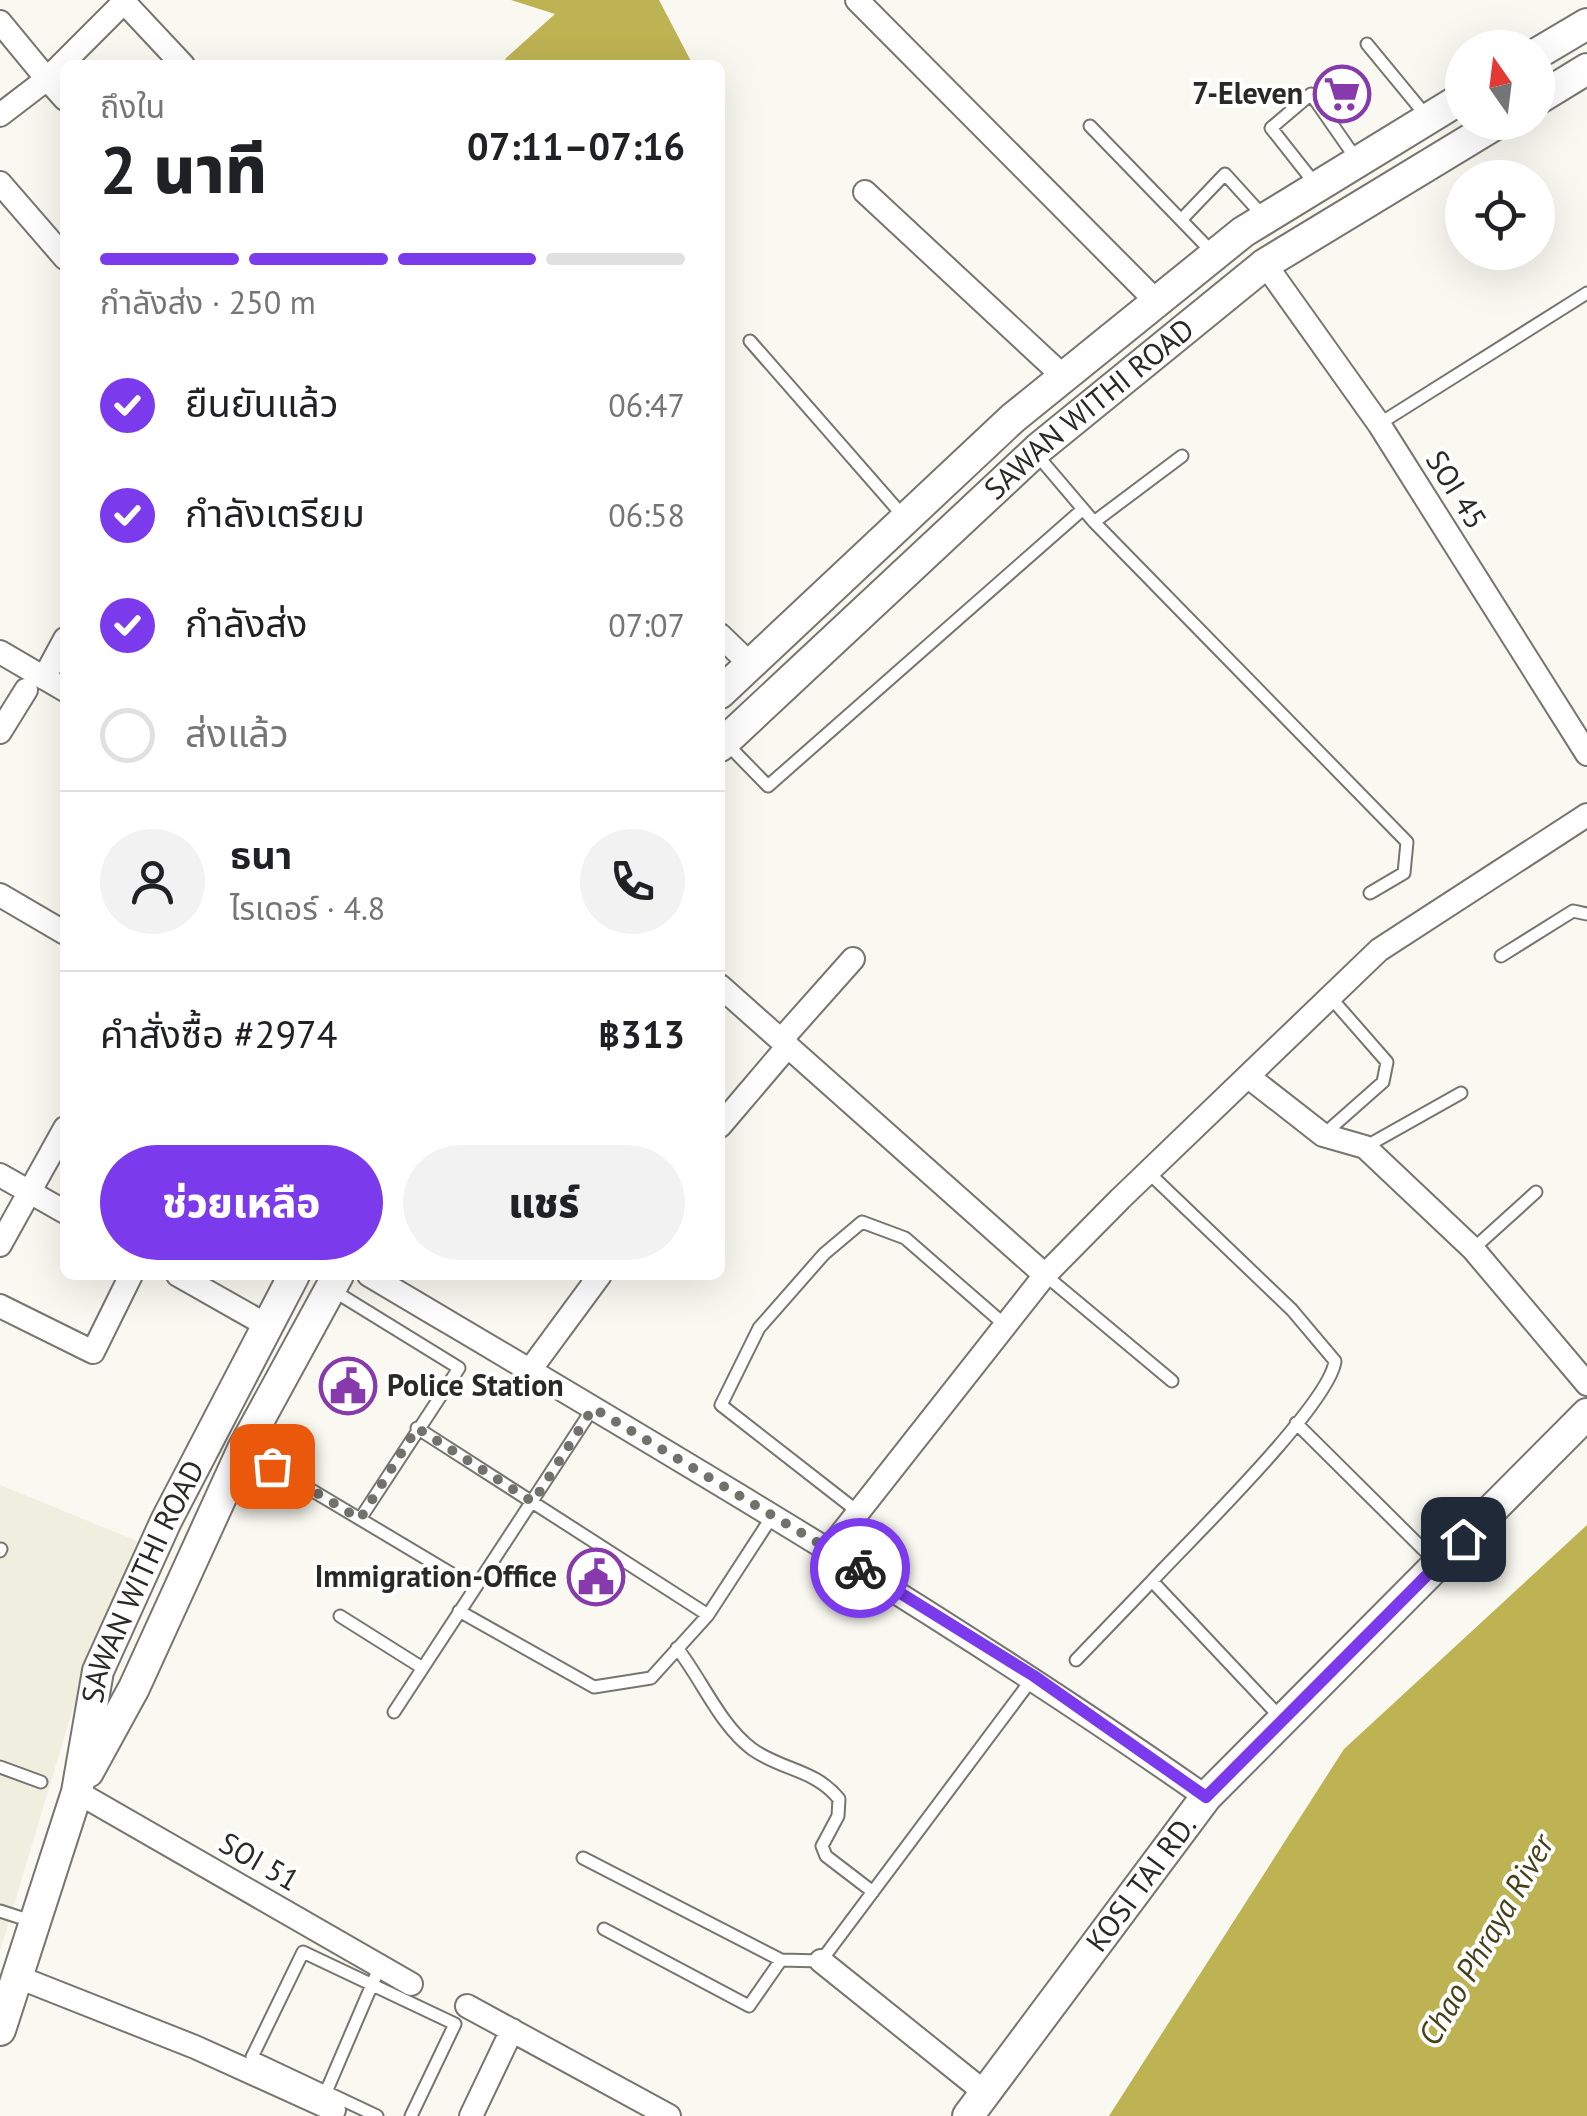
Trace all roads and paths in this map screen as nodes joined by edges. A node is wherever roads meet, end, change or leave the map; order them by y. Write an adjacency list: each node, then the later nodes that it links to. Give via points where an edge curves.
1 (856, 0): 29 (street)
2 (125, 1): 7 (street); 8 (street)
3 (0, 22): 11 (street)
4 (1587, 24): 5 (main road)
5 (1555, 43)
6 (1367, 44): 16 (lane)
7 (65, 60)
8 (178, 60)
9 (60, 65): 11 (street)
10 (1587, 69): 12 (main road)
11 (46, 79): 13 (street); 15 (street)
12 (1555, 89)
13 (60, 94)
14 (1445, 108): 16 (main road, SAWAN WITHI ROAD)
15 (0, 115)
16 (1428, 118): 19 (main road, SAWAN WITHI ROAD)
17 (1090, 126): 23 (lane)
18 (1469, 140): 27 (main road, SAWAN WITHI ROAD)
19 (1358, 161): 21 (main road, SAWAN WITHI ROAD); 21 (lane, via 1311,94 1271,128)
20 (0, 183): 25 (street)
21 (1316, 186): 24 (main road, SAWAN WITHI ROAD)
22 (864, 192): 31 (street)
23 (1181, 220): 24 (lane, via 1224,174); 26 (lane)
24 (1253, 224): 26 (main road, SAWAN WITHI ROAD); 27 (main road)
25 (60, 252)
26 (1215, 255): 29 (main road, SAWAN WITHI ROAD)
27 (1265, 264): 32 (street, SOI 45); 33 (main road, SAWAN WITHI ROAD)
28 (1587, 292): 32 (lane)
29 (1157, 302): 31 (main road, SAWAN WITHI ROAD)
30 (750, 341): 36 (lane)
31 (1064, 377): 36 (main road, SAWAN WITHI ROAD)
32 (1379, 424): 48 (street, SOI 45)
33 (1034, 452): 35 (lane); 46 (main road, SAWAN WITHI ROAD)
34 (1182, 456): 37 (lane)
35 (1083, 509): 37 (lane); 47 (lane, via 768,786)
36 (904, 517): 41 (main road, SAWAN WITHI ROAD)
37 (1094, 522): 51 (lane, via 1406,842 1404,874)
38 (725, 640): 41 (street)
39 (60, 646): 42 (street)
40 (0, 652): 42 (street)
41 (750, 664): 43 (main road, SAWAN WITHI ROAD)
42 (35, 684): 44 (street); 45 (street)
43 (725, 688)
44 (60, 689)
45 (0, 732)
46 (725, 741)
47 (725, 747)
48 (1587, 754)
49 (1587, 815): 57 (street, via 1378,950)
50 (0, 894): 53 (street)
51 (1370, 894)
52 (1587, 914): 54 (lane, via 1574,910)
53 (60, 930)
54 (1501, 956)
55 (853, 959): 58 (street)
56 (725, 990): 58 (street)
57 (1330, 998): 59 (street); 62 (lane, via 1387,1062 1383,1082)
58 (784, 1043): 61 (street); 72 (street)
59 (1250, 1078): 62 (street); 65 (street)
60 (1460, 1093): 64 (lane)
61 (725, 1120)
62 (1324, 1135): 64 (street)
63 (60, 1137): 67 (street)
64 (1365, 1147): 71 (street)
65 (1149, 1173): 72 (street); 87 (lane, via 1336,1361 1334,1378)
66 (0, 1175): 67 (street)
67 (30, 1192): 69 (street); 70 (street)
68 (1536, 1192): 71 (lane)
69 (60, 1209)
70 (0, 1246)
71 (1473, 1249): 84 (street)
72 (1045, 1275): 80 (street); 83 (lane)
73 (129, 1280): 79 (street, via 93,1352)
74 (187, 1280): 81 (street)
75 (291, 1280): 81 (main road, SAWAN WITHI ROAD)
76 (377, 1280): 82 (street)
77 (596, 1280): 82 (street)
78 (334, 1282): 88 (lane, via 459,1368); 89 (main road, SAWAN WITHI ROAD)
79 (0, 1306)
80 (1005, 1325): 91 (street); 91 (lane, via 906,1238 862,1222 759,1328 721,1404)
81 (268, 1326): 109 (main road, SAWAN WITHI ROAD, via 166,1521 98,1670)
82 (530, 1370): 85 (street)
83 (1172, 1381)
84 (1587, 1384)
85 (593, 1408): 90 (lane); 92 (street)
86 (1587, 1414): 95 (main road, KOSI TAI RD.)
87 (1296, 1423): 95 (lane); 97 (lane)
88 (417, 1428): 90 (lane); 93 (lane)
89 (243, 1449): 93 (lane); 109 (main road, SAWAN WITHI ROAD, via 134,1688)
90 (533, 1502): 98 (lane); 99 (lane)
91 (857, 1510): 94 (street)
92 (773, 1515): 94 (street); 99 (lane)
93 (360, 1519): 96 (lane)
94 (830, 1548): 104 (street)
95 (1438, 1564): 106 (main road, KOSI TAI RD.)
96 (457, 1577)
97 (1152, 1581): 102 (lane); 106 (lane)
98 (458, 1611): 101 (lane, via 594,1687 651,1678); 103 (lane)
99 (708, 1615): 101 (lane)
100 (340, 1616): 103 (lane)
101 (677, 1648): 112 (lane, via 730,1727 754,1750 829,1787 839,1799 822,1846)
102 (1076, 1660)
103 (421, 1668): 105 (lane)
104 (1034, 1676): 110 (street); 112 (lane)
105 (394, 1712)
106 (1280, 1718): 110 (main road, KOSI TAI RD.)
107 (0, 1767): 108 (lane)
108 (41, 1782)
109 (77, 1792): 114 (main road, SAWAN WITHI ROAD); 118 (street, SOI 51)
110 (1206, 1797): 124 (main road, KOSI TAI RD.)
111 (582, 1858): 116 (lane)
112 (873, 1892): 117 (lane)
113 (0, 1911): 114 (lane)
114 (38, 1924): 119 (main road, SAWAN WITHI ROAD)
115 (604, 1930): 116 (lane, via 749,2006)
116 (780, 1960): 117 (lane)
117 (822, 1961): 124 (street)
118 (376, 1975): 120 (street, SOI 51); 125 (lane); 125 (lane, via 303,1952 252,2057); 128 (lane, via 455,2024)
119 (18, 1977): 122 (main road, SAWAN WITHI ROAD); 125 (street)
120 (411, 1984)
121 (467, 2006): 123 (street)
122 (0, 2030)
123 (512, 2030): 126 (street); 129 (street)
124 (975, 2104)
125 (330, 2106): 127 (lane)
126 (666, 2115)
127 (377, 2116)
128 (410, 2116)
129 (472, 2116)

